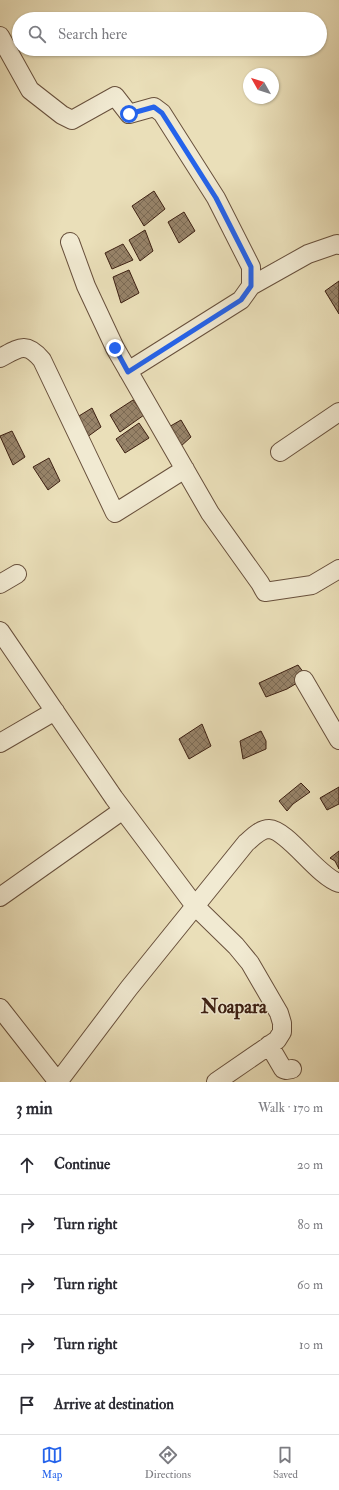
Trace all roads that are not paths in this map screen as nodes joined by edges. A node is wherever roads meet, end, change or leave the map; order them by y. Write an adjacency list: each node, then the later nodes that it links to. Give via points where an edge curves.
1 (0, 36): 4 (street, via 30,90 62,116 72,120 115,96 129,114 154,107 162,113 216,198 251,267)
2 (70, 242): 6 (street, via 86,286)
3 (339, 245): 4 (street, via 308,254)
4 (251, 286): 6 (street, via 241,300)
5 (0, 358): 9 (street, via 19,348 28,348 42,360 116,513)
6 (128, 372): 9 (street)
7 (339, 412): 8 (street)
8 (280, 452)
9 (185, 469): 10 (street, via 210,513 265,592 312,585)
10 (339, 569)
11 (17, 574): 12 (street)
12 (0, 584)
13 (0, 631): 15 (street)
14 (304, 680): 16 (street)
15 (55, 711): 17 (street); 18 (street)
16 (337, 731)
17 (0, 744)
18 (123, 810): 20 (street); 21 (street)
19 (339, 883): 21 (street, via 326,877 279,832 269,829 259,832 246,844)
20 (0, 897)
21 (195, 906): 23 (street, via 245,957 279,1013 282,1032 277,1040); 25 (street)
22 (0, 1008): 25 (street)
23 (269, 1045): 24 (street, via 283,1069); 26 (street)
24 (292, 1069)
25 (58, 1082)
26 (216, 1082)

